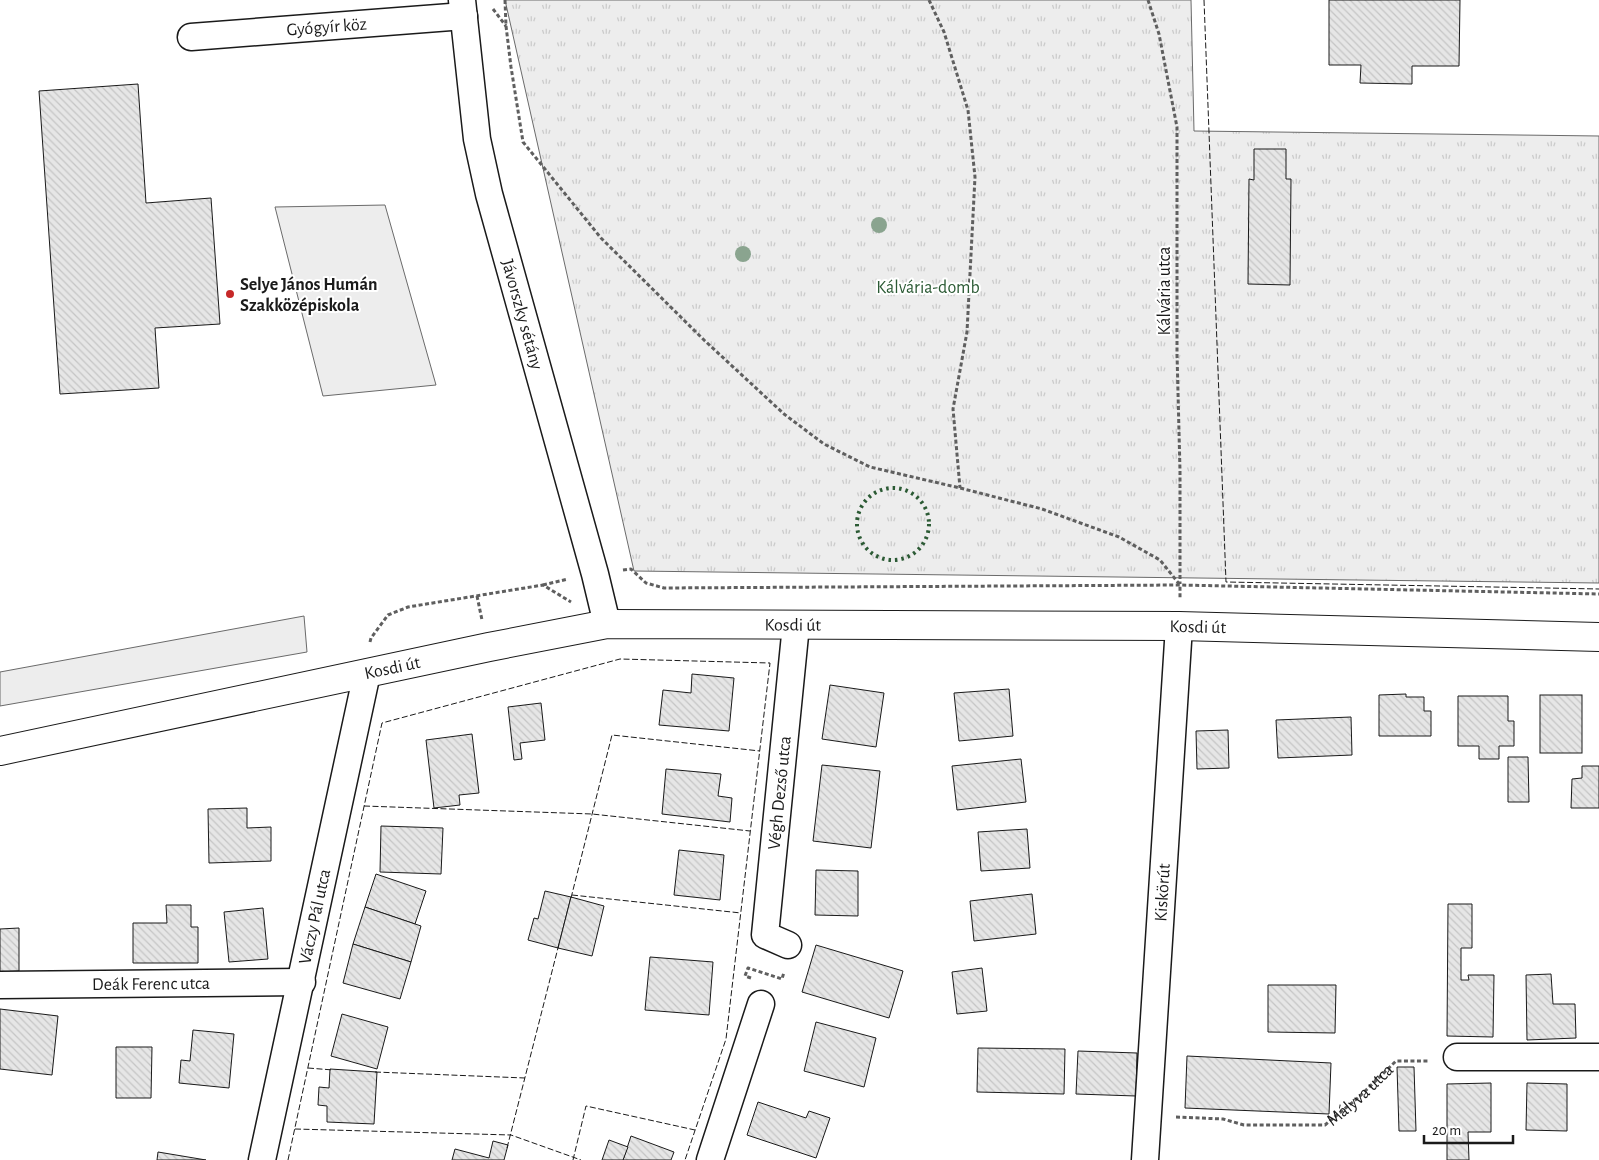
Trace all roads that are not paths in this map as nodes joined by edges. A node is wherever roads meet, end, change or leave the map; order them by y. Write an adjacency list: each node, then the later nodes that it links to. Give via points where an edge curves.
1 (463, 8): 2 (street, Gyógyír köz); 3 (street, Jávorszky sétány, via 478,139 489,194)
2 (191, 37)
3 (607, 624): 4 (street, Kosdi út); 7 (street, Kosdi út)
4 (796, 625): 5 (street, Kosdi út); 9 (street, Végh Dezső utca, via 765,935)
5 (1180, 626): 6 (street, Kosdi út); 17 (street, Kiskörút)
6 (1599, 637)
7 (367, 673): 8 (street, Kosdi út); 10 (street, Váczy Pál utca)
8 (0, 751)
9 (788, 945)
10 (302, 982): 11 (street, Deák Ferenc utca); 15 (street, Váczy Pál utca)
11 (0, 985)
12 (761, 1004): 16 (street)
13 (1457, 1057): 14 (street)
14 (1599, 1057)
15 (262, 1160)
16 (710, 1160)
17 (1145, 1160)

